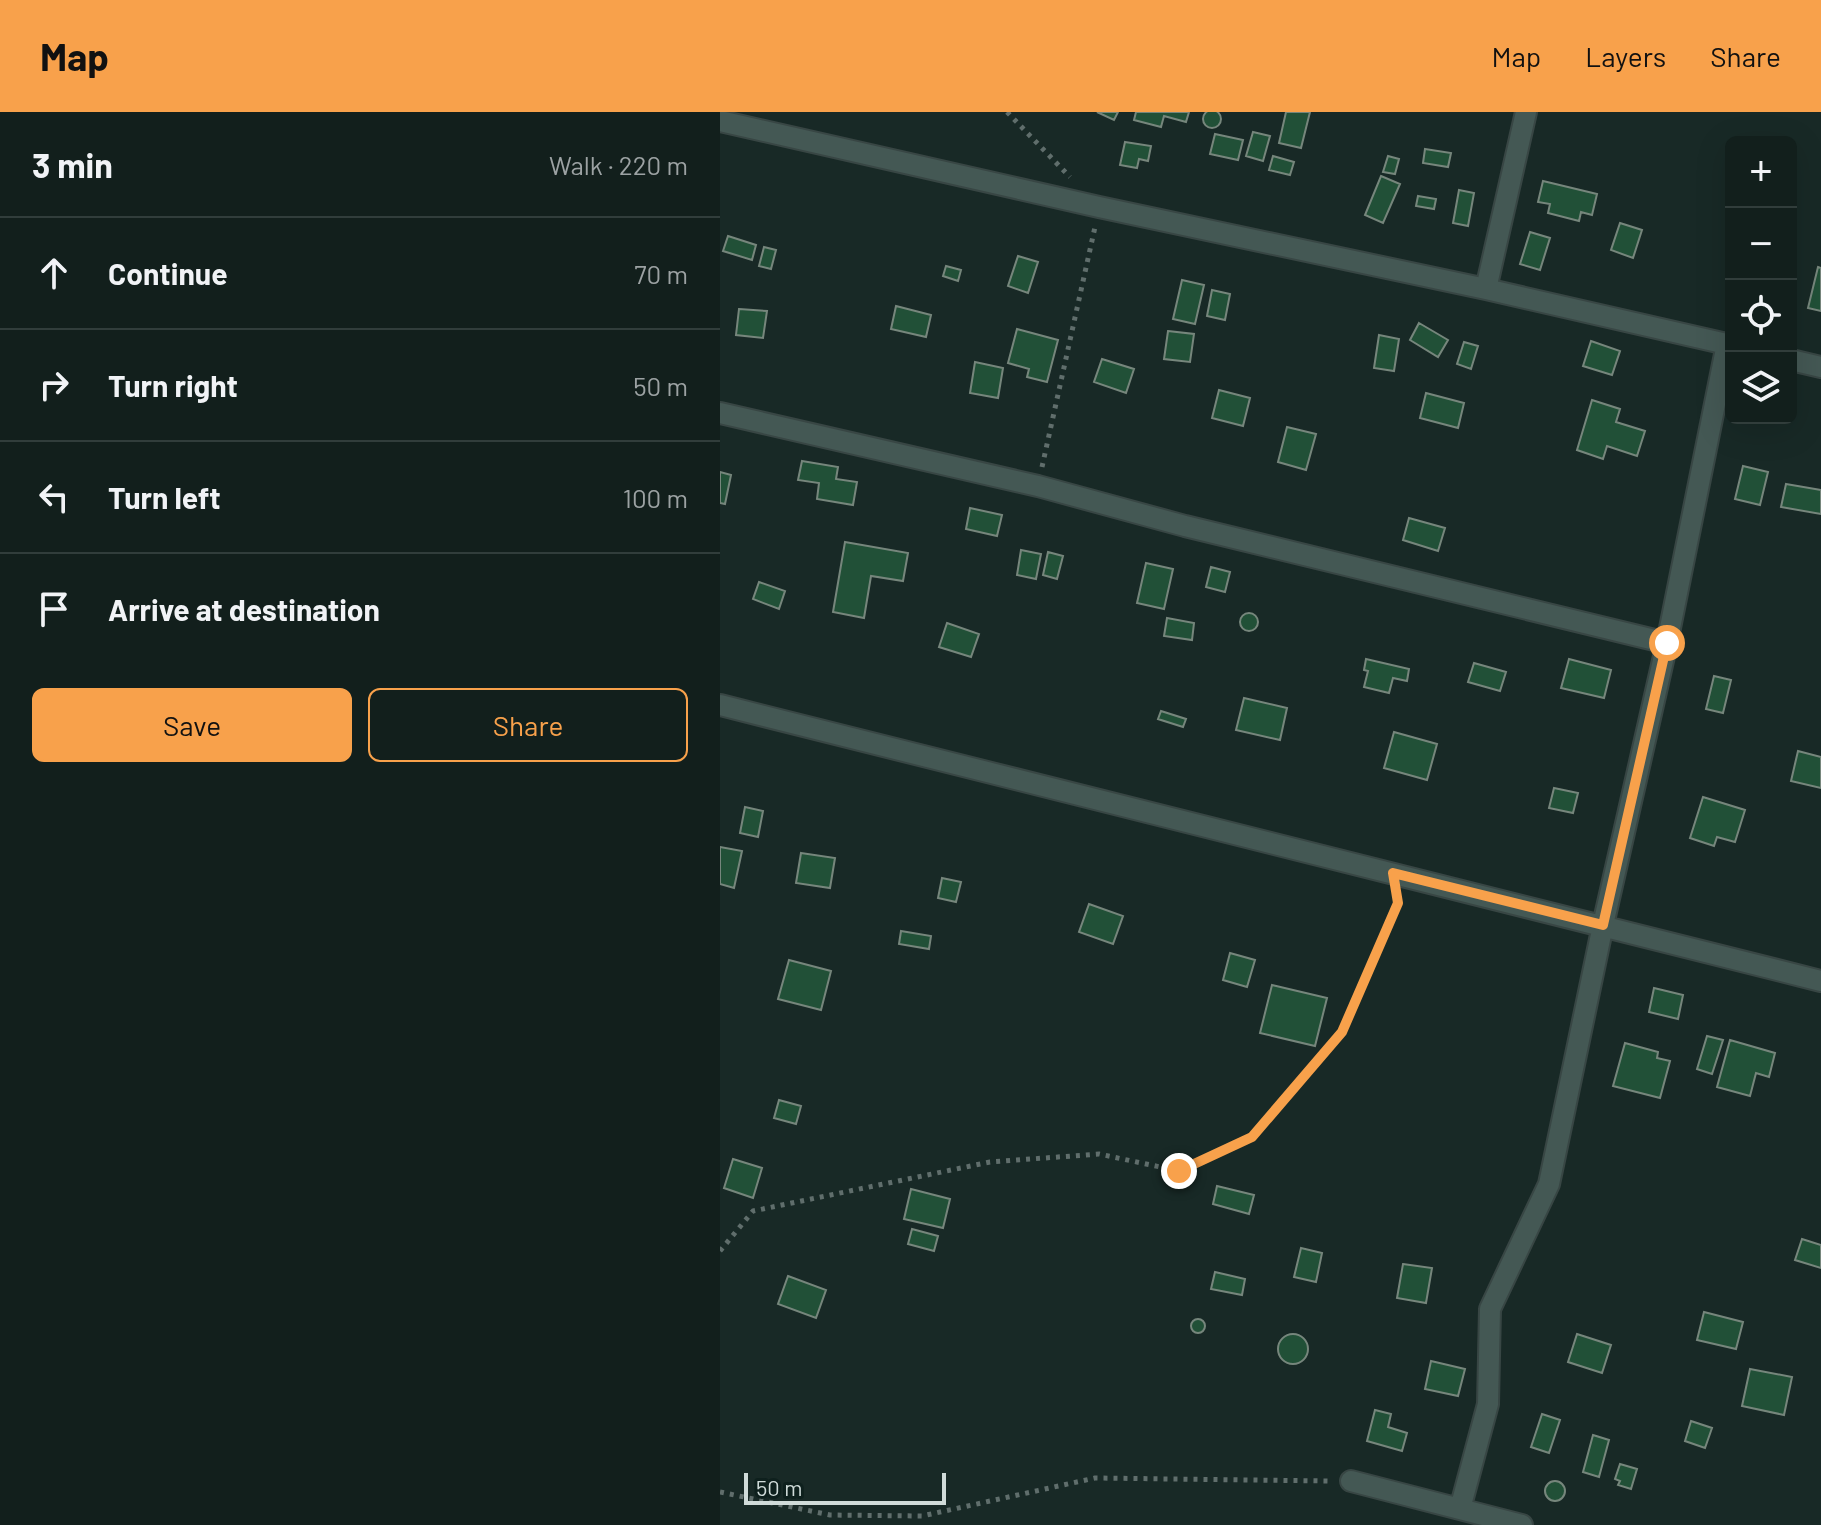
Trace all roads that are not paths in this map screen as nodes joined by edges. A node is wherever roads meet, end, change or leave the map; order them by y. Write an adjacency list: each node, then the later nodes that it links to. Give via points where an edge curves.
1 (1526, 112): 3 (street)
2 (720, 121): 3 (street)
3 (1486, 289): 4 (street)
4 (1725, 344)
5 (1728, 352): 9 (street)
6 (1797, 361): 7 (street)
7 (1821, 367)
8 (720, 413): 9 (street, via 1038,486)
9 (1667, 643): 11 (street)
10 (720, 705): 11 (street)
11 (1603, 925): 12 (street); 14 (street, via 1549,1184 1490,1309 1488,1404)
12 (1821, 981)
13 (1351, 1481): 14 (street)
14 (1460, 1509): 15 (street)
15 (1522, 1525)

